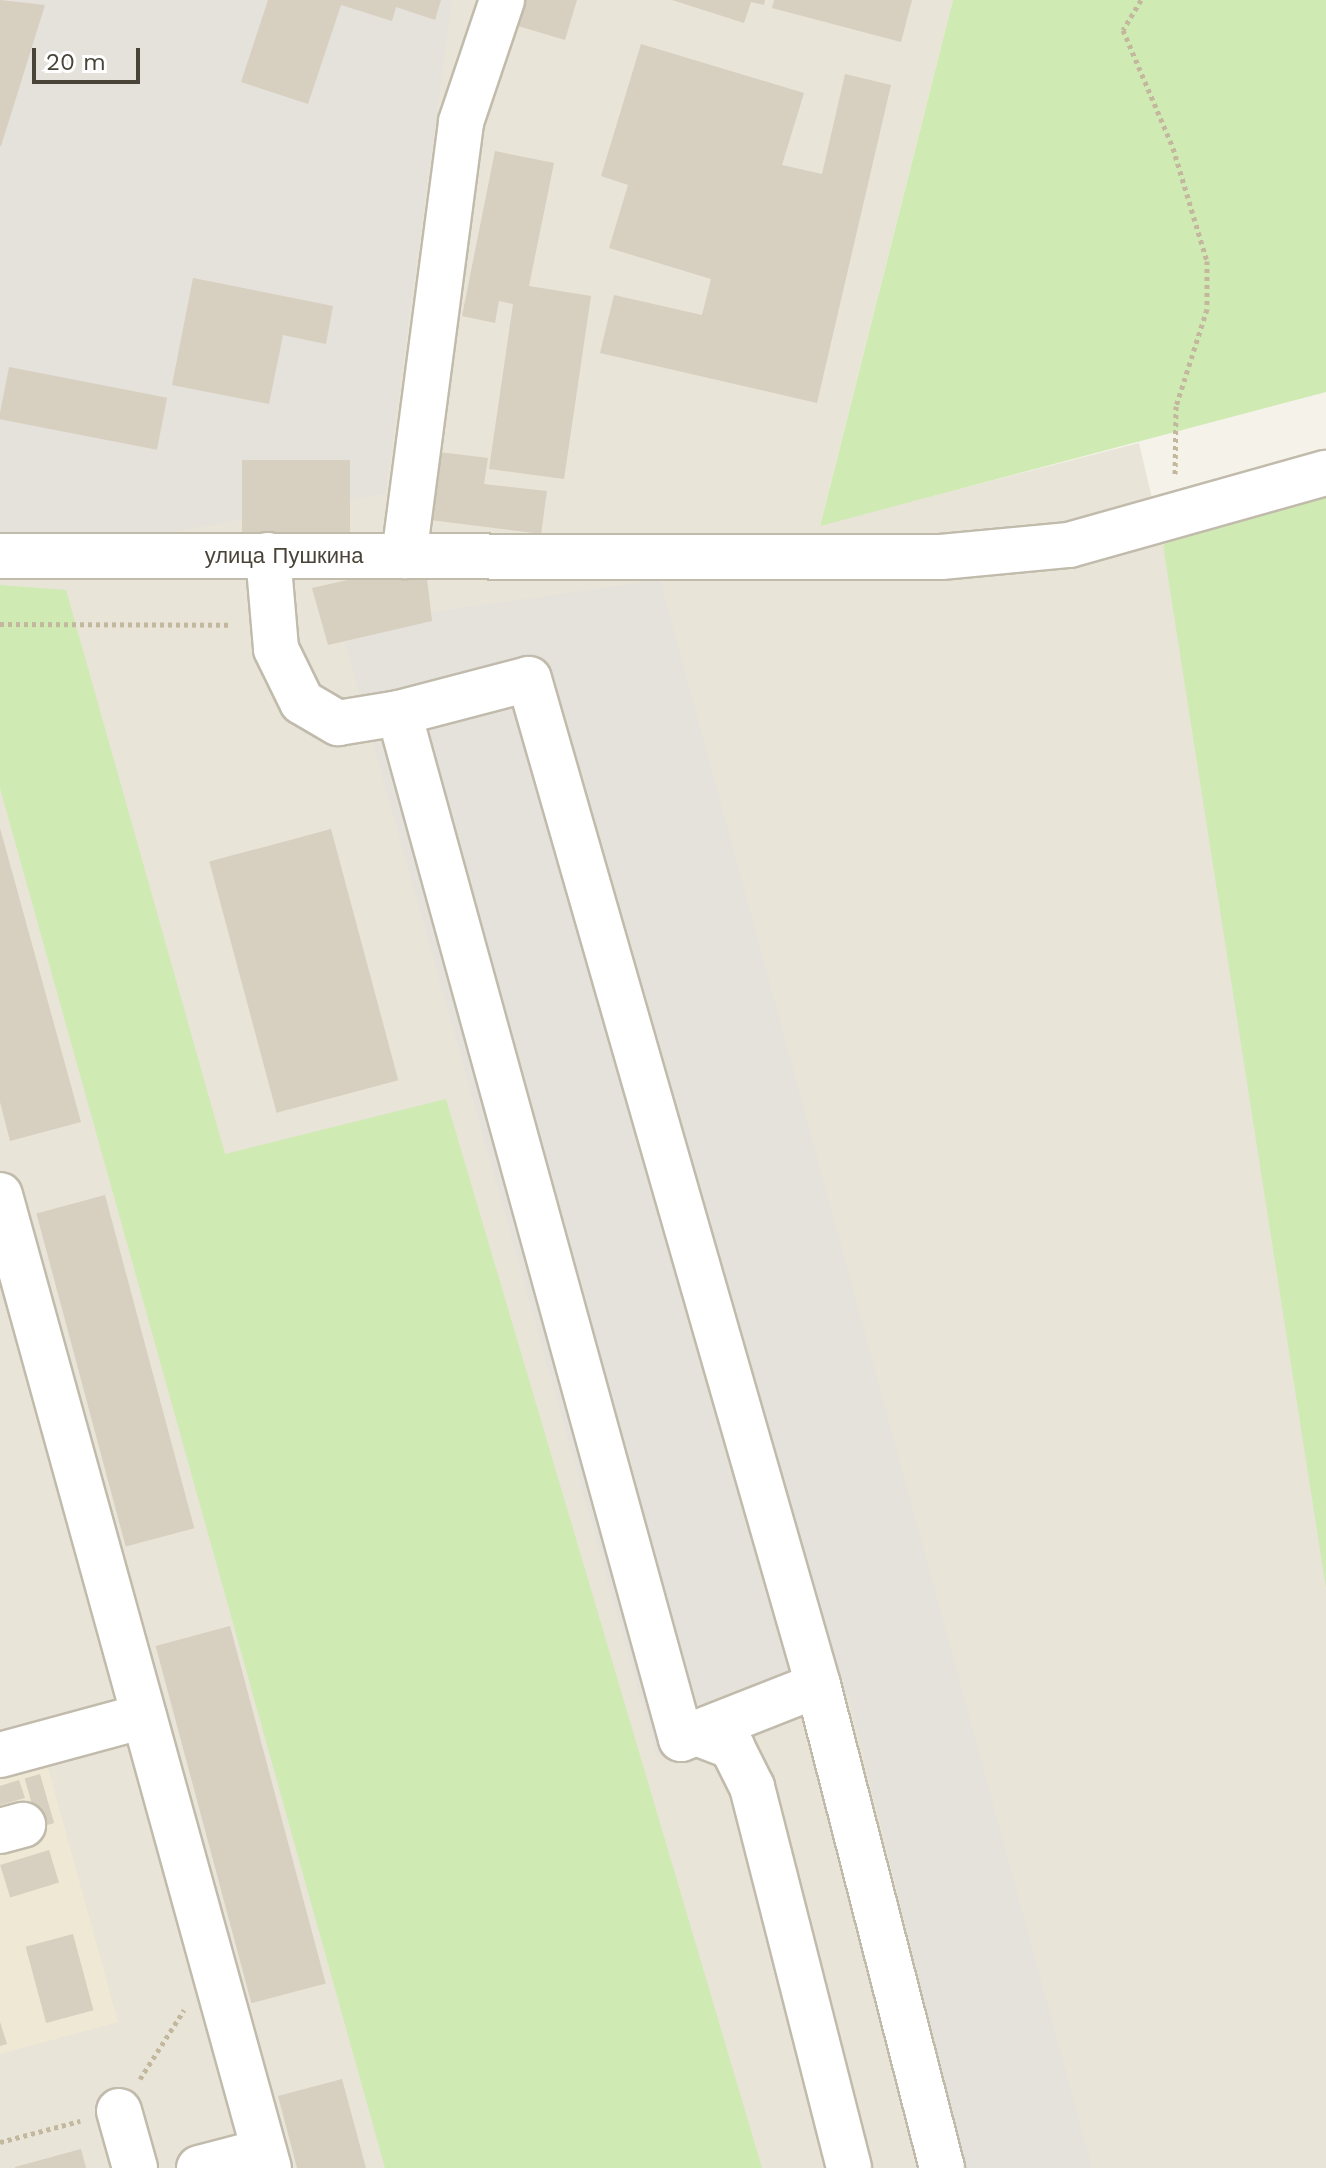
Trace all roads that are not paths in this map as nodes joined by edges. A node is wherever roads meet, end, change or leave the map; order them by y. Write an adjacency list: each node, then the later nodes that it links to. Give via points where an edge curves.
1 (502, 0): 5 (street, via 461,122)
2 (1326, 473): 5 (street, улица Пушкина, via 1069,545 941,557)
3 (268, 555): 4 (street, улица Пушкина); 5 (street, улица Пушкина); 6 (street, via 276,649 302,702 338,723)
4 (0, 556)
5 (404, 556)
6 (399, 713): 8 (street, via 529,679); 10 (street, via 681,1739)
7 (0, 1195): 9 (street)
8 (818, 1685): 10 (street); 17 (street)
9 (144, 1716): 11 (street); 13 (street)
10 (696, 1733): 16 (street, via 732,1747 752,1787)
11 (0, 1755)
12 (119, 2111): 14 (street)
13 (266, 2159): 15 (street)
14 (135, 2168)
15 (199, 2168)
16 (849, 2168)
17 (942, 2168)

